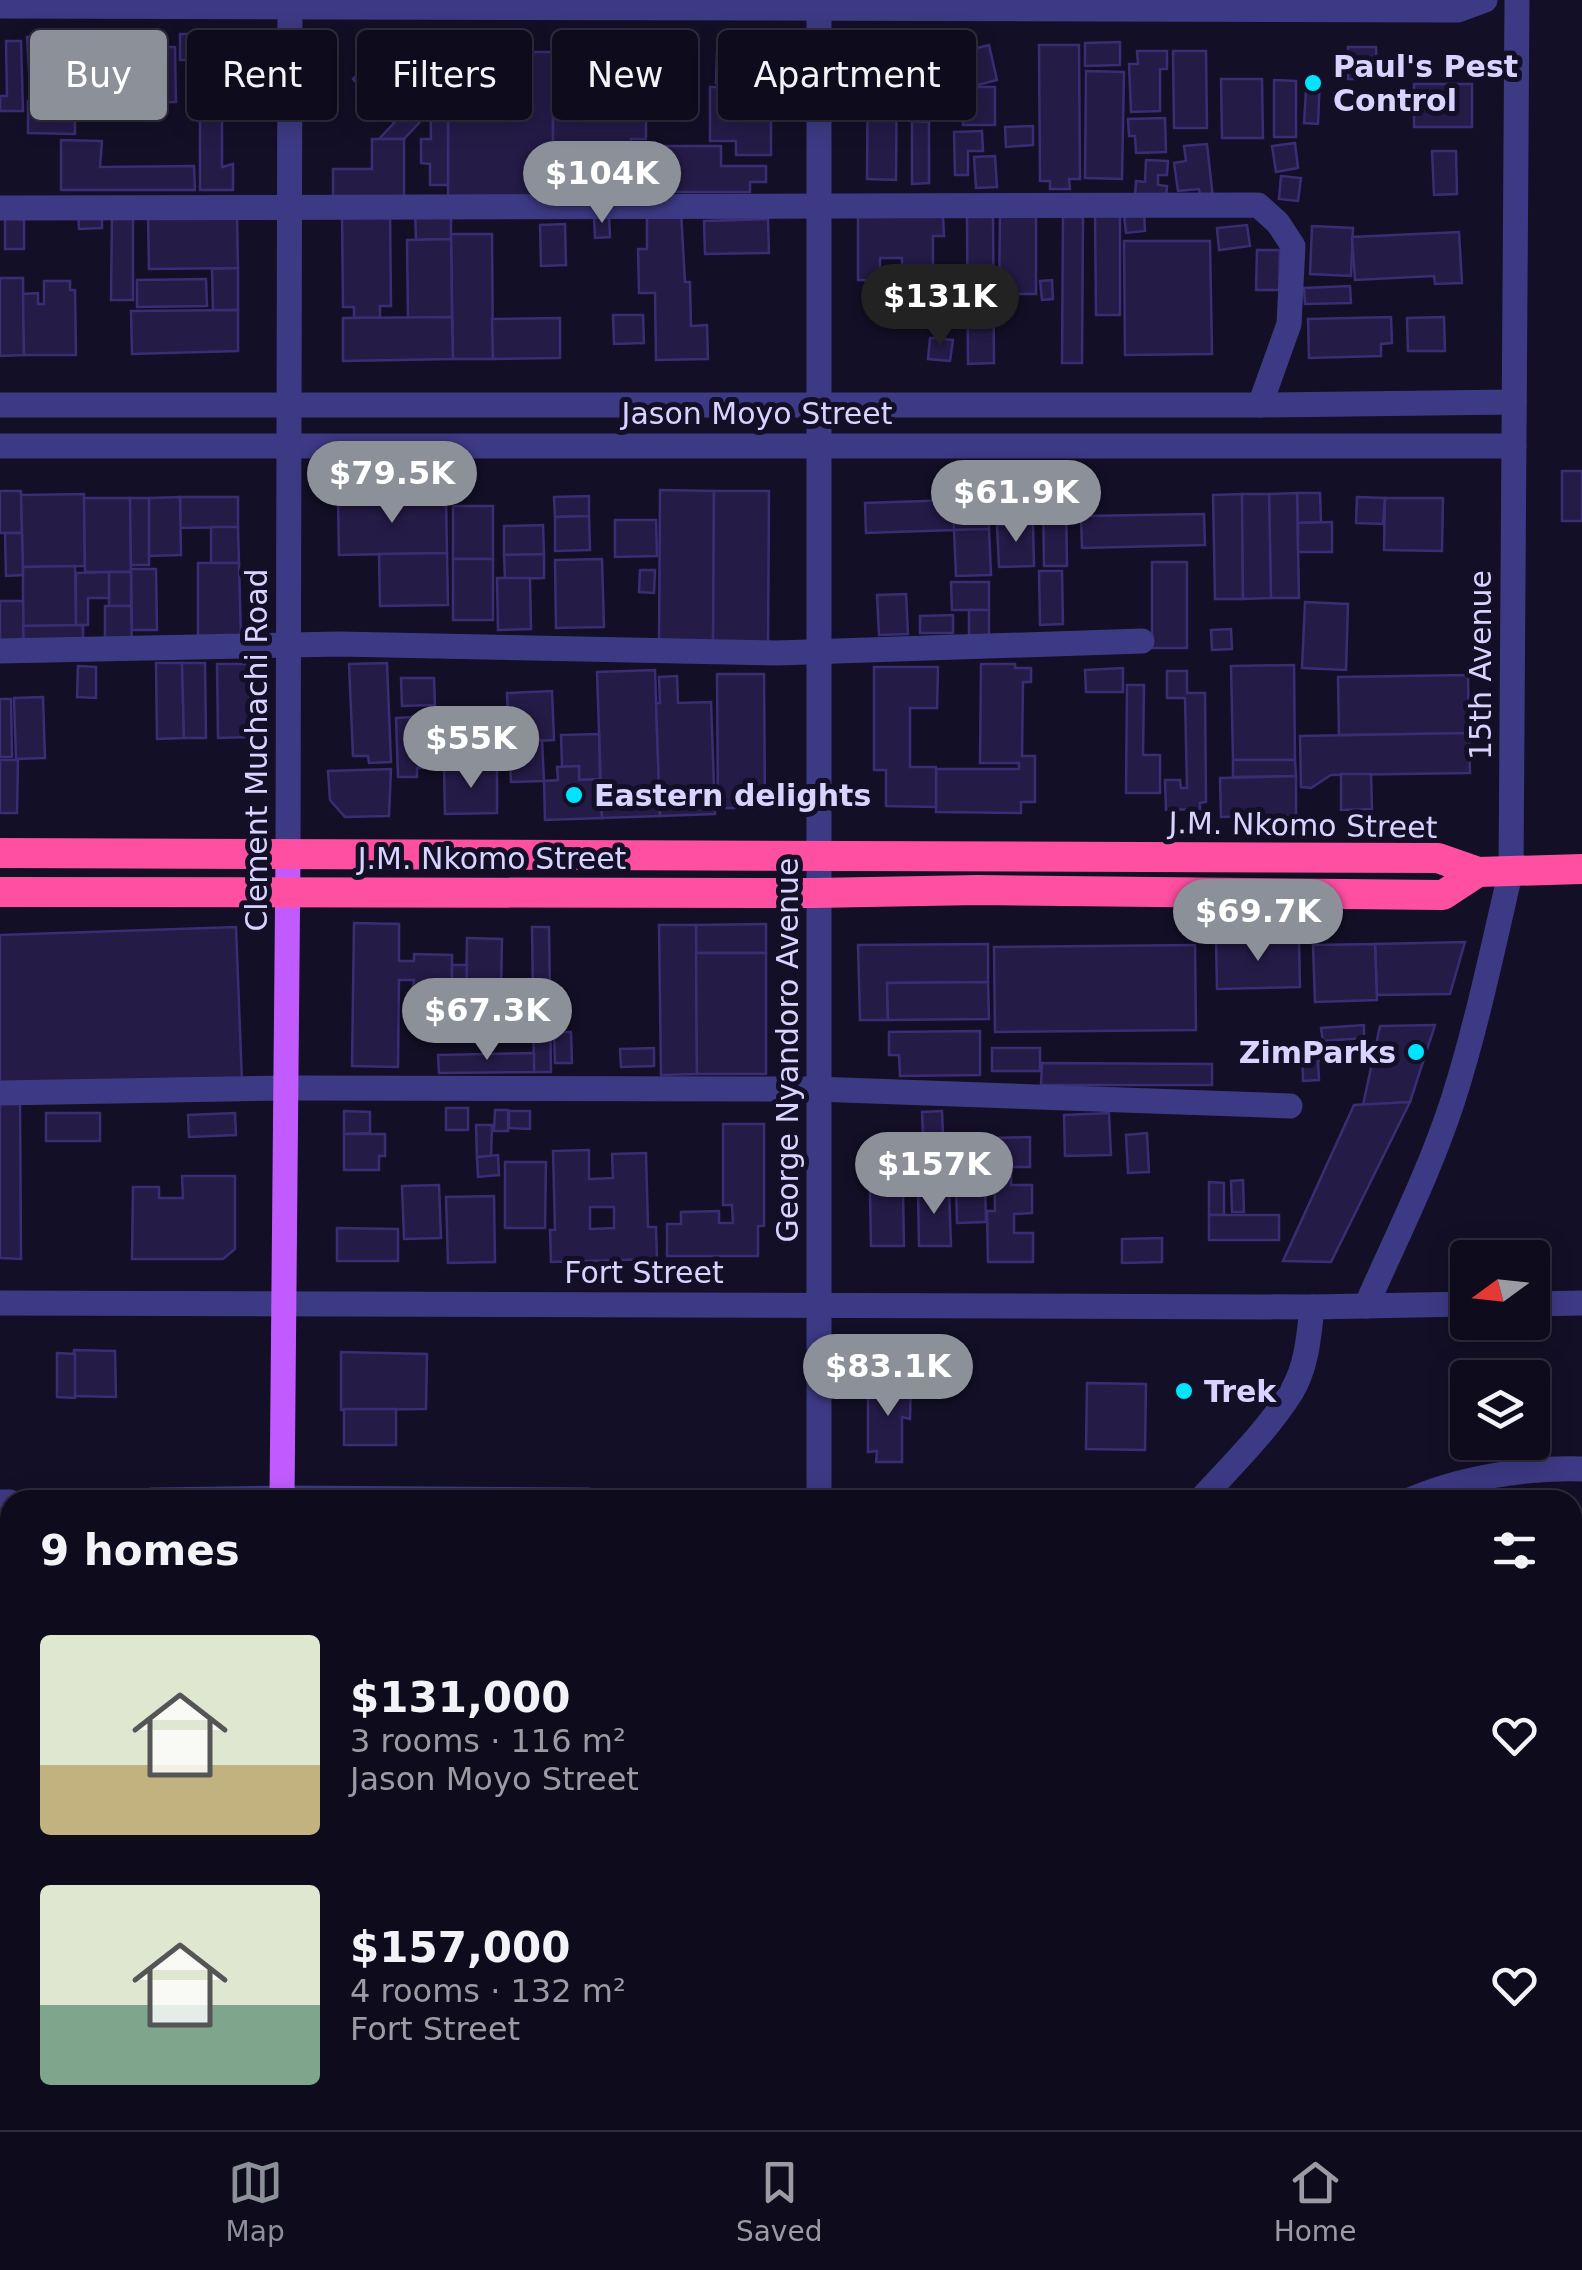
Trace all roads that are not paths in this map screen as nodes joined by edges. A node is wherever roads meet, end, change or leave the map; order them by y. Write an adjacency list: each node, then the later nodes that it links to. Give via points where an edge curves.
1 (1485, 0): 4 (street, via 1458,10)
2 (1516, 0): 9 (street, 15th Avenue)
3 (290, 4): 4 (street); 5 (street); 8 (street, Clement Muchachi Road)
4 (818, 4): 6 (street, George Nyandoro Avenue)
5 (0, 6)
6 (819, 207): 8 (street); 11 (street, George Nyandoro Avenue); 12 (street, via 1258,205 1294,246 1289,324)
7 (0, 208): 8 (street)
8 (290, 209): 13 (street, Clement Muchachi Road)
9 (1514, 402): 12 (street, Jason Moyo Street); 17 (street, 15th Avenue)
10 (0, 405): 13 (street, Jason Moyo Street)
11 (818, 405): 12 (street, Jason Moyo Street); 13 (street, Jason Moyo Street); 16 (street, George Nyandoro Avenue)
12 (1260, 405)
13 (289, 406): 15 (street, Clement Muchachi Road)
14 (0, 446): 15 (street, Jason Moyo Street)
15 (289, 446): 16 (street, Jason Moyo Street); 19 (street, Clement Muchachi Road)
16 (819, 446): 17 (street, Jason Moyo Street); 21 (street, George Nyandoro Avenue)
17 (1514, 446): 26 (street, 15th Avenue)
18 (1142, 642): 21 (street)
19 (288, 645): 20 (street); 21 (street); 23 (street, Clement Muchachi Road)
20 (0, 650)
21 (819, 652): 24 (street, George Nyandoro Avenue)
22 (0, 853): 23 (highway, J.M. Nkomo Street)
23 (288, 854): 24 (highway, J.M. Nkomo Street); 29 (main road, Clement Muchachi Road)
24 (819, 856): 27 (highway, J.M. Nkomo Street, via 1438,858); 30 (street, George Nyandoro Avenue)
25 (1582, 869): 26 (highway)
26 (1512, 870): 27 (highway); 41 (street, 15th Avenue, via 1453,1100)
27 (1478, 872): 30 (highway, J.M. Nkomo Street, via 1443,895)
28 (0, 892): 29 (highway, J.M. Nkomo Street)
29 (288, 892): 30 (highway, J.M. Nkomo Street); 31 (main road, Clement Muchachi Road)
30 (819, 893): 32 (street, George Nyandoro Avenue)
31 (286, 1088): 32 (street); 33 (street); 37 (main road, Clement Muchachi Road)
32 (819, 1089): 34 (street); 40 (street, George Nyandoro Avenue)
33 (0, 1093)
34 (1290, 1106)
35 (0, 1303): 37 (street, Fort Street)
36 (1582, 1303): 39 (street)
37 (284, 1304): 40 (street, Fort Street); 44 (main road, Clement Muchachi Road)
38 (1450, 1304): 41 (street, Fort Street)
39 (1550, 1304)
40 (819, 1305): 42 (street, Fort Street); 45 (street, George Nyandoro Avenue)
41 (1366, 1306): 42 (street, Fort Street)
42 (1312, 1307): 46 (street, via 1293,1388)
43 (1582, 1469): 47 (street, via 1518,1471)
44 (282, 1490)
45 (819, 1490)
46 (1209, 1490)
47 (1443, 1490)

